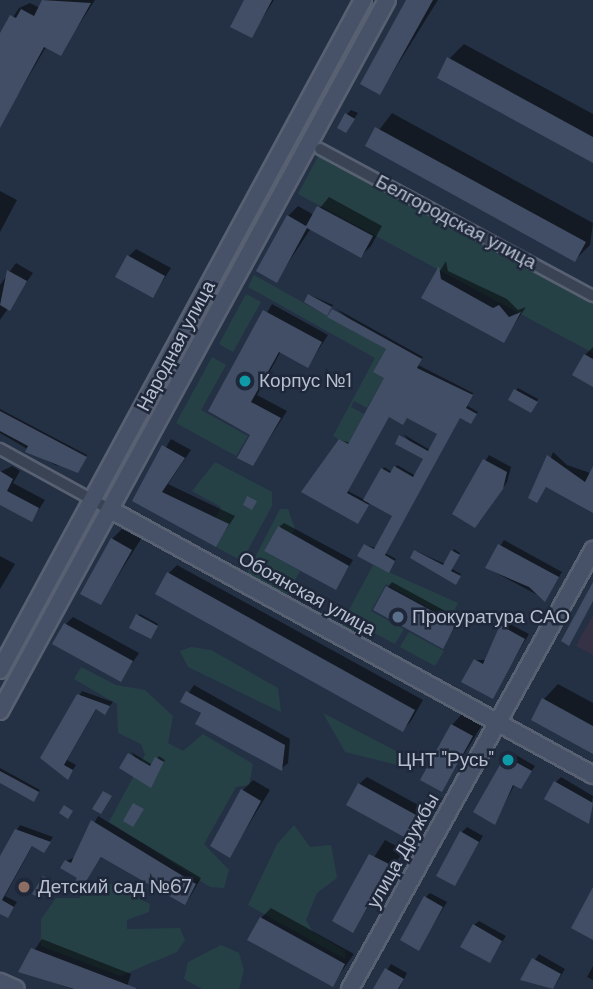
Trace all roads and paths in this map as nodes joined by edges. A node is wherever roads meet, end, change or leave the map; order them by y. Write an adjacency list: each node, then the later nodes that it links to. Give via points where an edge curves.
1 (363, 0): 6 (street, Народная улица)
2 (387, 0): 7 (street, Народная улица)
3 (320, 149): 4 (street, Белгородская улица)
4 (593, 296)
5 (0, 449): 6 (street, Обоянская улица)
6 (91, 498): 7 (street, Обоянская улица); 9 (street, Народная улица)
7 (111, 510): 10 (street, Народная улица); 11 (street, Обоянская улица)
8 (593, 550): 11 (street, улица Дружбы)
9 (0, 670)
10 (0, 710)
11 (498, 723): 12 (street, Обоянская улица); 15 (street, улица Дружбы)
12 (593, 775)
13 (0, 982): 14 (street)
14 (16, 989)
15 (350, 989)

